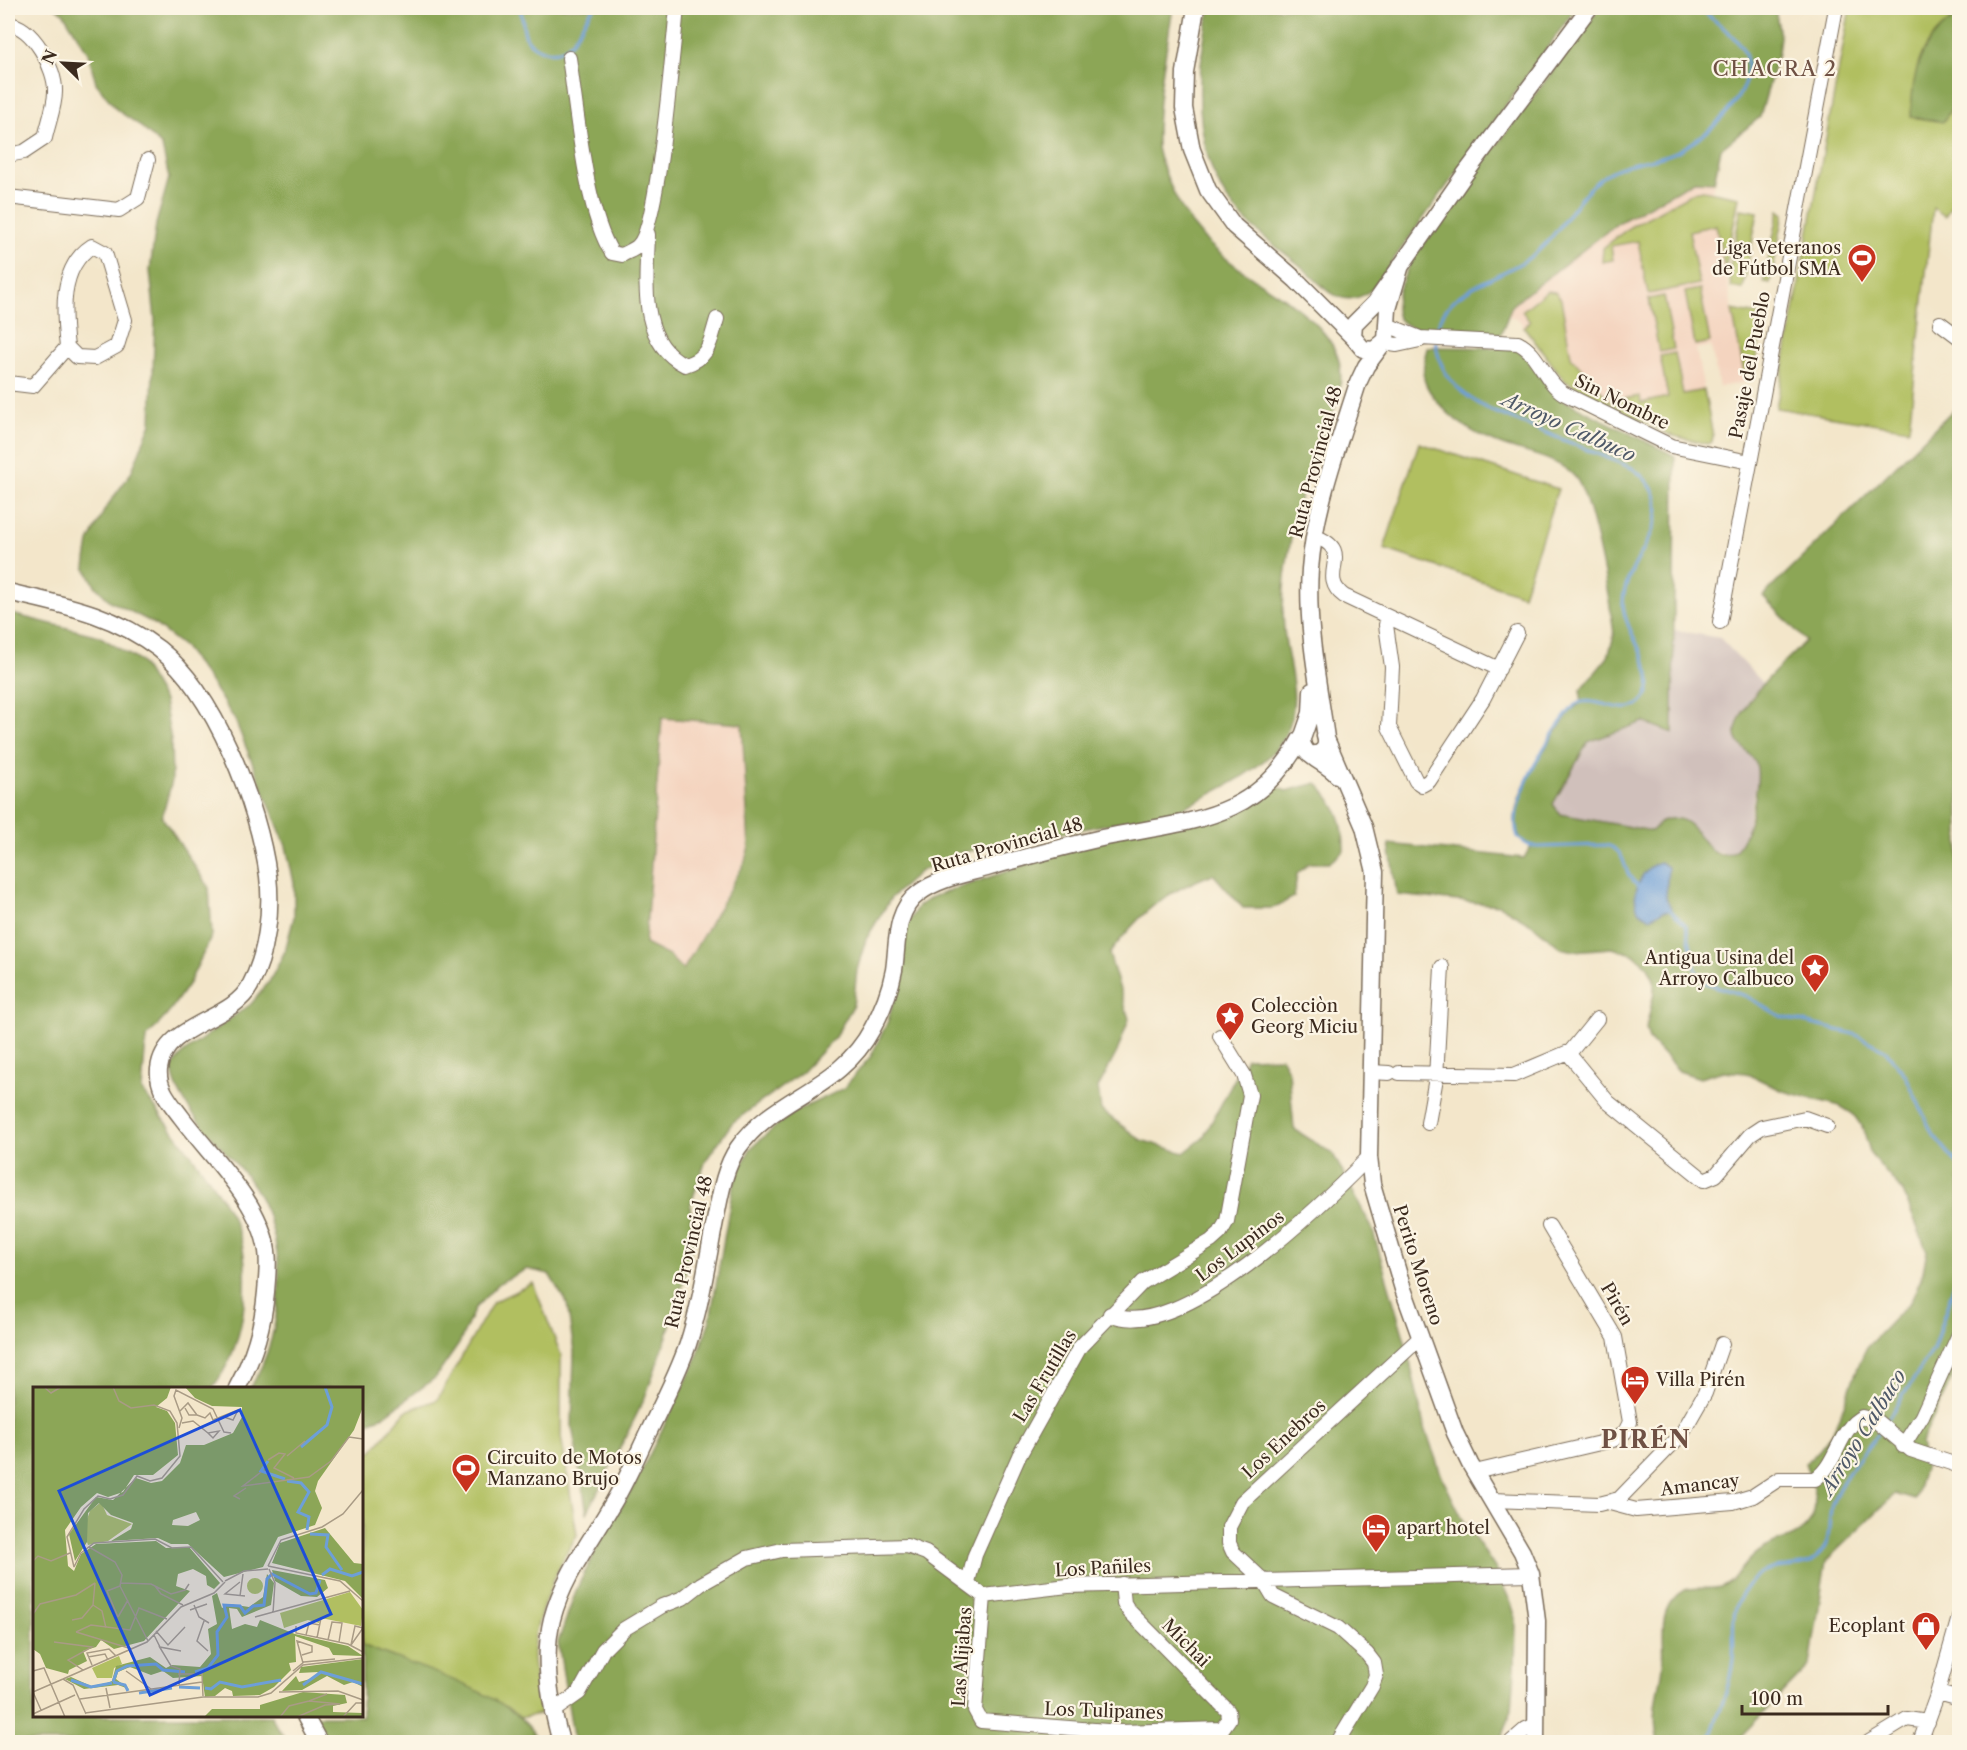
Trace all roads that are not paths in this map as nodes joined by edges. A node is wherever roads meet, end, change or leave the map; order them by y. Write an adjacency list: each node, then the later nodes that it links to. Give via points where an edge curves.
1 (677, 8): 10 (street, via 657,185)
2 (1196, 8): 12 (main road, via 1183,97 1199,170 1234,226)
3 (1589, 8): 11 (main road, Ruta Provincial 48)
4 (1836, 8): 23 (street, Pasaje del Pueblo)
5 (8, 24): 7 (street, via 36,40 50,69 55,92 45,138 24,152)
6 (569, 58): 10 (street, via 583,152 602,237 612,253 622,255 639,245)
7 (8, 155)
8 (148, 160): 9 (street, via 138,198 120,210)
9 (8, 197)
10 (648, 225): 14 (street, via 648,316 669,357 685,365 699,361 709,348)
11 (1404, 260): 13 (main road, Ruta Provincial 48); 16 (main road, Ruta Provincial 48)
12 (1321, 303): 13 (main road, via 1345,316); 18 (main road)
13 (1363, 316): 16 (main road, via 1377,315); 18 (main road, Ruta Provincial 48, via 1354,324)
14 (717, 319)
15 (1940, 323): 17 (street)
16 (1386, 324): 19 (street, Sin Nombre); 20 (main road, Ruta Provincial 48, via 1388,337)
17 (1959, 338)
18 (1354, 339): 20 (main road, via 1367,350); 24 (main road, Ruta Provincial 48, via 1355,367 1317,493)
19 (1427, 339): 20 (street, Sin Nombre); 23 (street, Sin Nombre, via 1518,342 1560,391 1671,446)
20 (1383, 345): 24 (main road, Ruta Provincial 48, via 1358,383)
21 (67, 346): 21 (street, via 64,301 69,277 80,254 92,246 105,253 125,320 117,346 95,358 77,357); 22 (street, via 33,386)
22 (8, 383)
23 (1750, 462): 27 (street, Pasaje del Pueblo)
24 (1311, 535): 26 (street, via 1330,542 1334,548 1333,580 1340,593); 30 (main road, Ruta Provincial 48, via 1303,605 1312,703); 31 (main road, Ruta Provincial 48, via 1310,615)
25 (8, 592): 47 (main road, via 115,621 159,650 199,692 249,797 267,875 269,914 263,950 251,985 240,1001 181,1035 166,1050 159,1069 162,1091 225,1170 254,1216 267,1249 265,1310 258,1343)
26 (1384, 616): 29 (street); 29 (street, via 1392,672 1389,727 1419,784 1428,781)
27 (1720, 622)
28 (1517, 633): 29 (street)
29 (1499, 669)
30 (1302, 737): 31 (main road, via 1302,748); 31 (main road, via 1313,729 1322,732); 32 (main road, Ruta Provincial 48)
31 (1319, 748): 32 (main road, Ruta Provincial 48); 37 (main road, Perito Moreno, via 1342,782 1367,836 1375,872)
32 (1268, 783): 61 (main road, Ruta Provincial 48, via 1243,803 1211,817 1110,836 1002,864 943,880 914,897 899,924 888,994 863,1045 835,1075 760,1123 730,1163 688,1345 620,1490 576,1561 553,1617 547,1653)
33 (1442, 967): 38 (street)
34 (1597, 1019): 36 (street)
35 (1220, 1036): 43 (street, Las Frutillas, via 1244,1075 1250,1095 1227,1221 1211,1242 1150,1277)
36 (1568, 1053): 38 (street, via 1509,1076); 40 (street, via 1605,1098 1704,1180 1716,1175 1762,1126 1805,1118)
37 (1371, 1072): 38 (street); 41 (main road, Perito Moreno)
38 (1436, 1074): 39 (street)
39 (1428, 1123)
40 (1827, 1126)
41 (1369, 1157): 43 (street, Los Lupinos, via 1311,1214 1201,1298 1136,1320); 45 (main road, Perito Moreno, via 1372,1184)
42 (1549, 1226): 50 (street, Pirén, via 1615,1336 1630,1422 1612,1440)
43 (1110, 1314): 55 (street, Las Frutillas, via 1074,1356 1023,1449 977,1549)
44 (1959, 1332): 48 (street, via 1922,1416)
45 (1421, 1337): 50 (main road, Perito Moreno, via 1455,1432); 54 (street, Los Enebros, via 1235,1512 1228,1532 1231,1548)
46 (1722, 1344): 52 (street, via 1705,1393 1681,1435 1627,1492)
47 (238, 1387)
48 (1903, 1446): 49 (street, Amancay); 52 (street, Amancay, via 1866,1417 1858,1419 1824,1472 1811,1480 1779,1479 1753,1496 1733,1502 1636,1510)
49 (1959, 1466)
50 (1475, 1472): 51 (main road, Perito Moreno)
51 (1492, 1500): 52 (street); 53 (main road, Perito Moreno)
52 (1610, 1503)
53 (1531, 1574): 54 (street, Los Pañiles); 66 (main road, Perito Moreno, via 1537,1621)
54 (1264, 1581): 56 (street, Los Pañiles); 70 (street, Los Enebros, via 1273,1596 1338,1628 1374,1663 1376,1675 1372,1686)
55 (968, 1582): 57 (street); 61 (street, via 920,1550 895,1544 768,1552 747,1558 680,1600 662,1605 630,1624 599,1656 579,1693)
56 (1122, 1584): 57 (street, Los Pañiles); 65 (street, Michai, via 1129,1611 1226,1708)
57 (984, 1596): 63 (street, Las Alijabas, via 975,1710)
58 (1959, 1614): 59 (street)
59 (1938, 1693): 60 (street); 64 (street)
60 (1959, 1699)
61 (552, 1712): 69 (main road, Ruta Provincial 48)
62 (306, 1717): 68 (main road)
63 (978, 1719): 67 (street, Los Tulipanes)
64 (1928, 1722): 73 (street, via 1907,1719); 74 (street)
65 (1227, 1724): 67 (street, Los Tulipanes, via 1219,1730)
66 (1536, 1725): 71 (street); 72 (main road, Perito Moreno)
67 (1122, 1737)
68 (319, 1743)
69 (561, 1743)
70 (1338, 1743)
71 (1511, 1743)
72 (1536, 1743)
73 (1869, 1743)
74 (1920, 1743)

